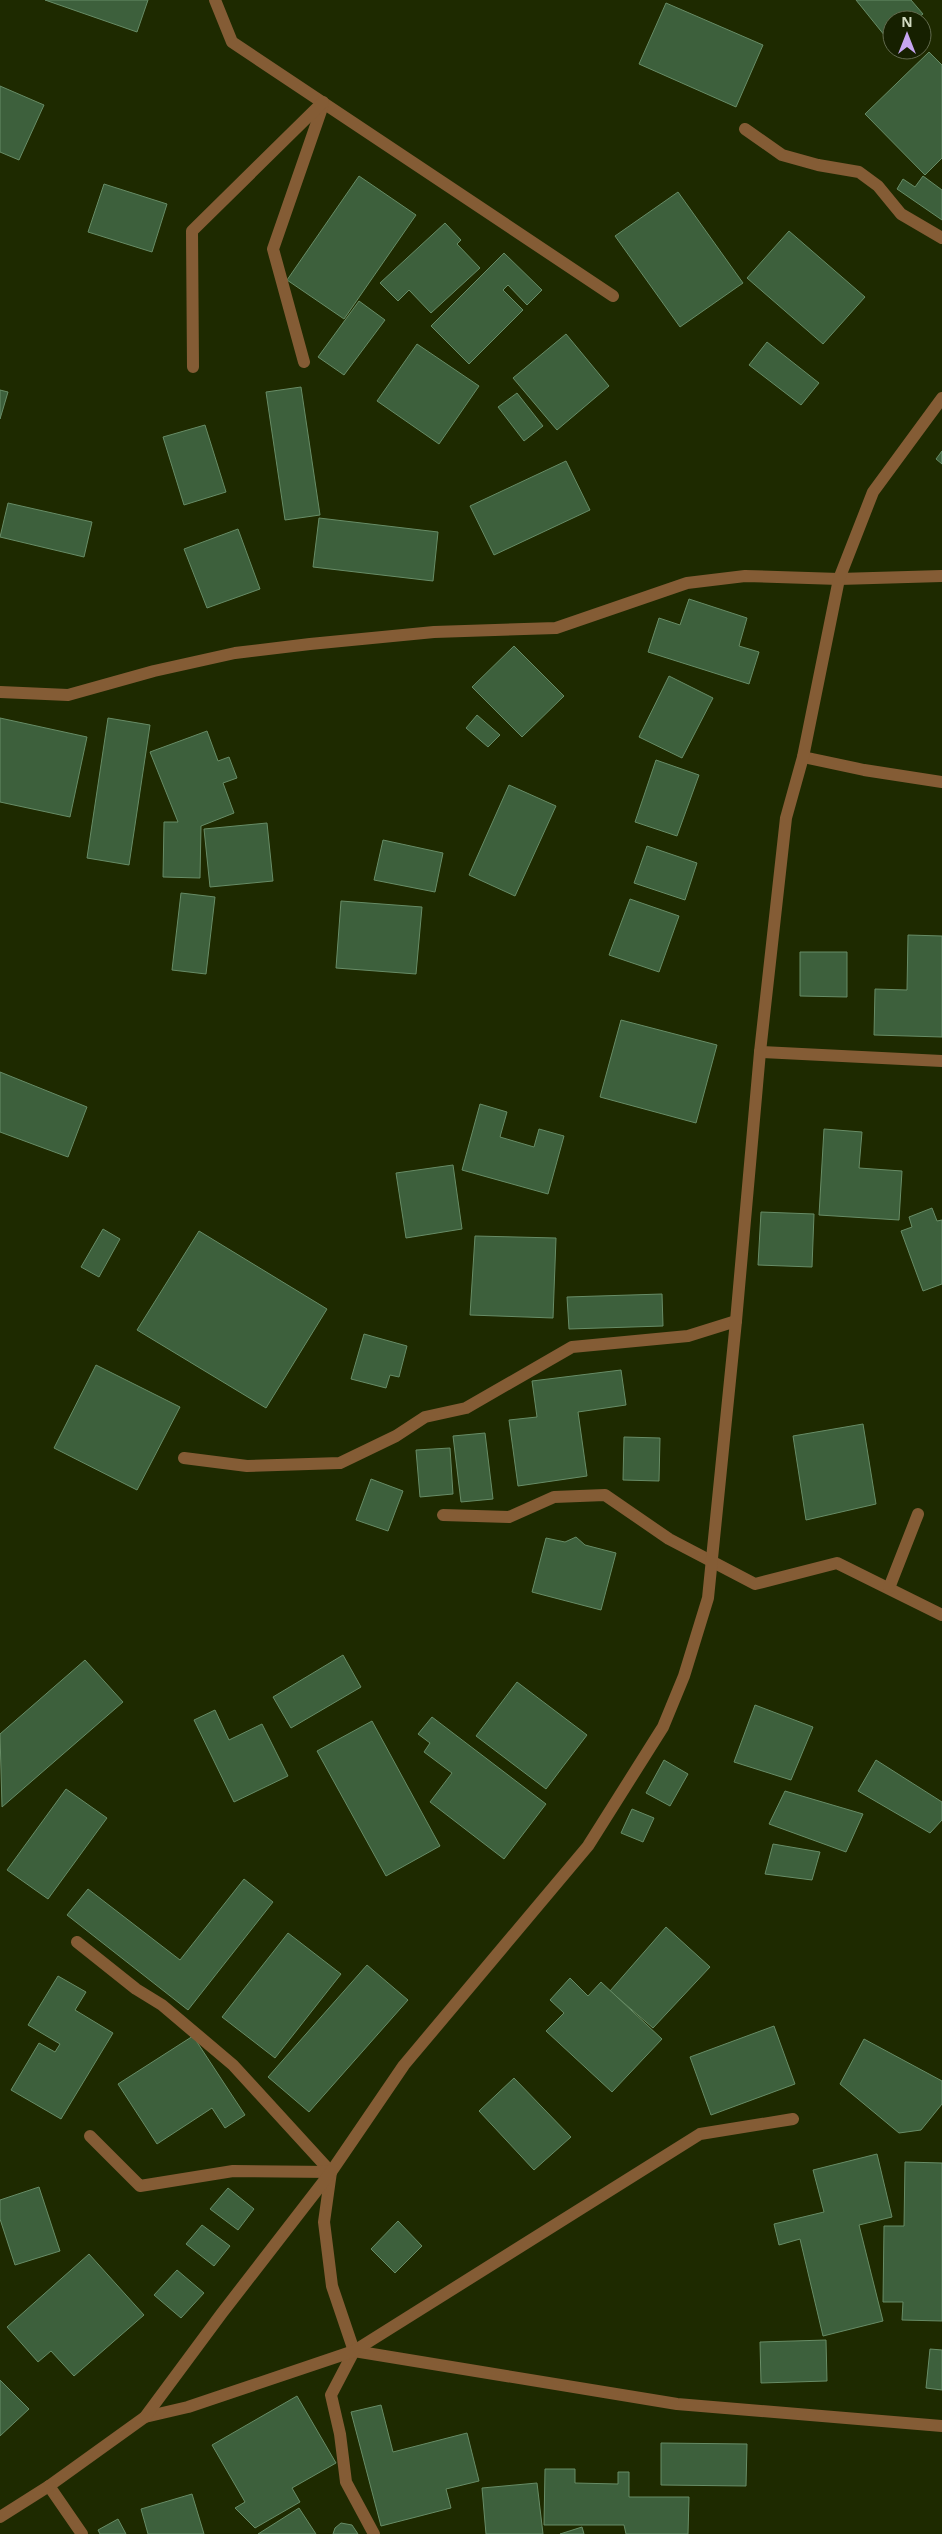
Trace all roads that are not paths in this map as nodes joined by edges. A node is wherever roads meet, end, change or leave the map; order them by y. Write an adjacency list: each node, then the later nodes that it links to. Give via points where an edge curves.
1 (215, 0): 2 (street, via 232,42)
2 (324, 102): 5 (street); 6 (street, via 273,249); 7 (street, via 192,231)
3 (745, 129): 4 (street, via 782,155 859,172 878,186 901,214)
4 (942, 238)
5 (613, 296)
6 (304, 362)
7 (193, 367)
8 (942, 398): 10 (street, via 873,492)
9 (942, 576): 10 (street)
10 (839, 579): 11 (street, via 745,576 687,582 556,628 434,632 310,644 235,653 68,695); 12 (street)
11 (0, 692)
12 (804, 757): 13 (street); 14 (street, via 786,818)
13 (942, 782)
14 (760, 1052): 15 (street); 16 (street)
15 (942, 1061)
16 (736, 1322): 17 (street, via 688,1336 572,1347 466,1408 425,1416 396,1436 340,1463 247,1466); 20 (street)
17 (184, 1458)
18 (918, 1514): 21 (street)
19 (443, 1515): 20 (street, via 509,1516 554,1497 604,1495 669,1539)
20 (712, 1560): 21 (street, via 755,1584 838,1563); 26 (street, via 708,1598 684,1676 663,1727 588,1846 404,2065)
21 (889, 1588): 22 (street)
22 (942, 1615)
23 (77, 1942): 26 (street, via 136,1989 162,2005 233,2065)
24 (793, 2119): 27 (street, via 700,2134)
25 (90, 2136): 26 (street, via 140,2186 233,2171)
26 (332, 2172): 27 (street, via 324,2222 332,2286); 28 (street)
27 (354, 2350): 28 (street, via 188,2407); 29 (street, via 678,2404); 33 (street, via 331,2395 346,2482)
28 (145, 2417): 30 (street)
29 (942, 2426)
30 (49, 2486): 31 (street); 32 (street)
31 (0, 2516)
32 (82, 2534)
33 (374, 2534)

